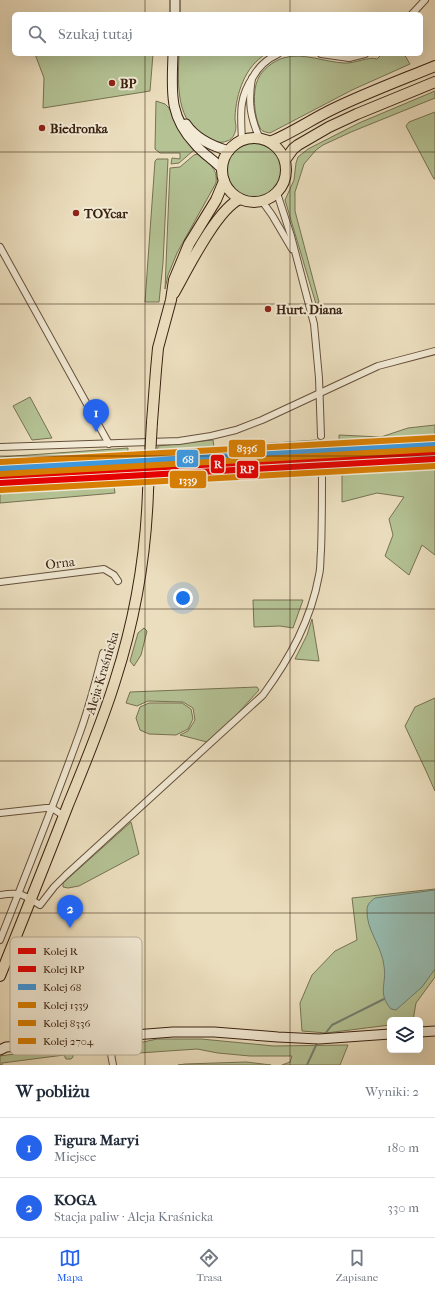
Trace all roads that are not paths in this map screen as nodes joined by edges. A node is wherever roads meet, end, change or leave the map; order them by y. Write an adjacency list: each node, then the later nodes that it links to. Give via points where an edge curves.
1 (175, 0): 3 (street)
2 (425, 0): 4 (street)
3 (174, 12)
4 (414, 12)
5 (173, 56): 12 (street)
6 (275, 56): 10 (street, via 263,63)
7 (335, 56): 8 (street)
8 (357, 56)
9 (435, 66): 15 (main road, via 335,108)
10 (253, 77): 13 (street, via 250,107); 14 (street, via 247,85 241,104)
11 (435, 82): 17 (main road, via 323,130 295,147)
12 (173, 95): 16 (street, via 178,110 194,133 207,143); 18 (street, via 174,110 182,128 201,151)
13 (260, 139): 14 (main road); 15 (main road)
14 (242, 140): 16 (main road)
15 (270, 142): 17 (main road)
16 (229, 151): 18 (main road)
17 (285, 160): 20 (main road, via 286,178)
18 (222, 169): 19 (main road)
19 (224, 180): 21 (main road, via 230,191); 25 (main road, via 216,200 183,257 174,280)
20 (277, 193): 22 (main road); 24 (street)
21 (240, 199): 22 (main road); 25 (main road, via 227,209 214,225)
22 (262, 201): 24 (street)
23 (0, 247): 29 (street)
24 (295, 254): 27 (street, via 314,324)
25 (171, 300): 37 (main road, Aleja Kraśnicka, bridge, via 158,348 147,522 142,565 128,635 106,709)
26 (435, 351): 27 (street, via 378,366)
27 (320, 392): 28 (street); 29 (street, via 262,420 216,435 179,441)
28 (320, 436)
29 (109, 444): 30 (street)
30 (0, 447)
31 (322, 471): 40 (street, via 320,573 300,636 287,661 254,704 66,875 40,905)
32 (118, 581): 33 (street, Orna, via 104,569)
33 (0, 582)
34 (103, 653): 35 (street, via 80,734)
35 (52, 808): 36 (street); 37 (street); 38 (street)
36 (0, 813)
37 (64, 816): 40 (main road, Aleja Kraśnicka)
38 (18, 893): 39 (street); 40 (street); 42 (street)
39 (0, 895)
40 (31, 899): 41 (main road)
41 (16, 937)
42 (0, 940)
43 (10, 951): 44 (main road)
44 (0, 976)
45 (435, 1030): 46 (street)
46 (423, 1032)
47 (387, 1034): 48 (street, via 338,1038 201,1032)
48 (142, 1035)
49 (111, 1055): 50 (street)
50 (112, 1065)

